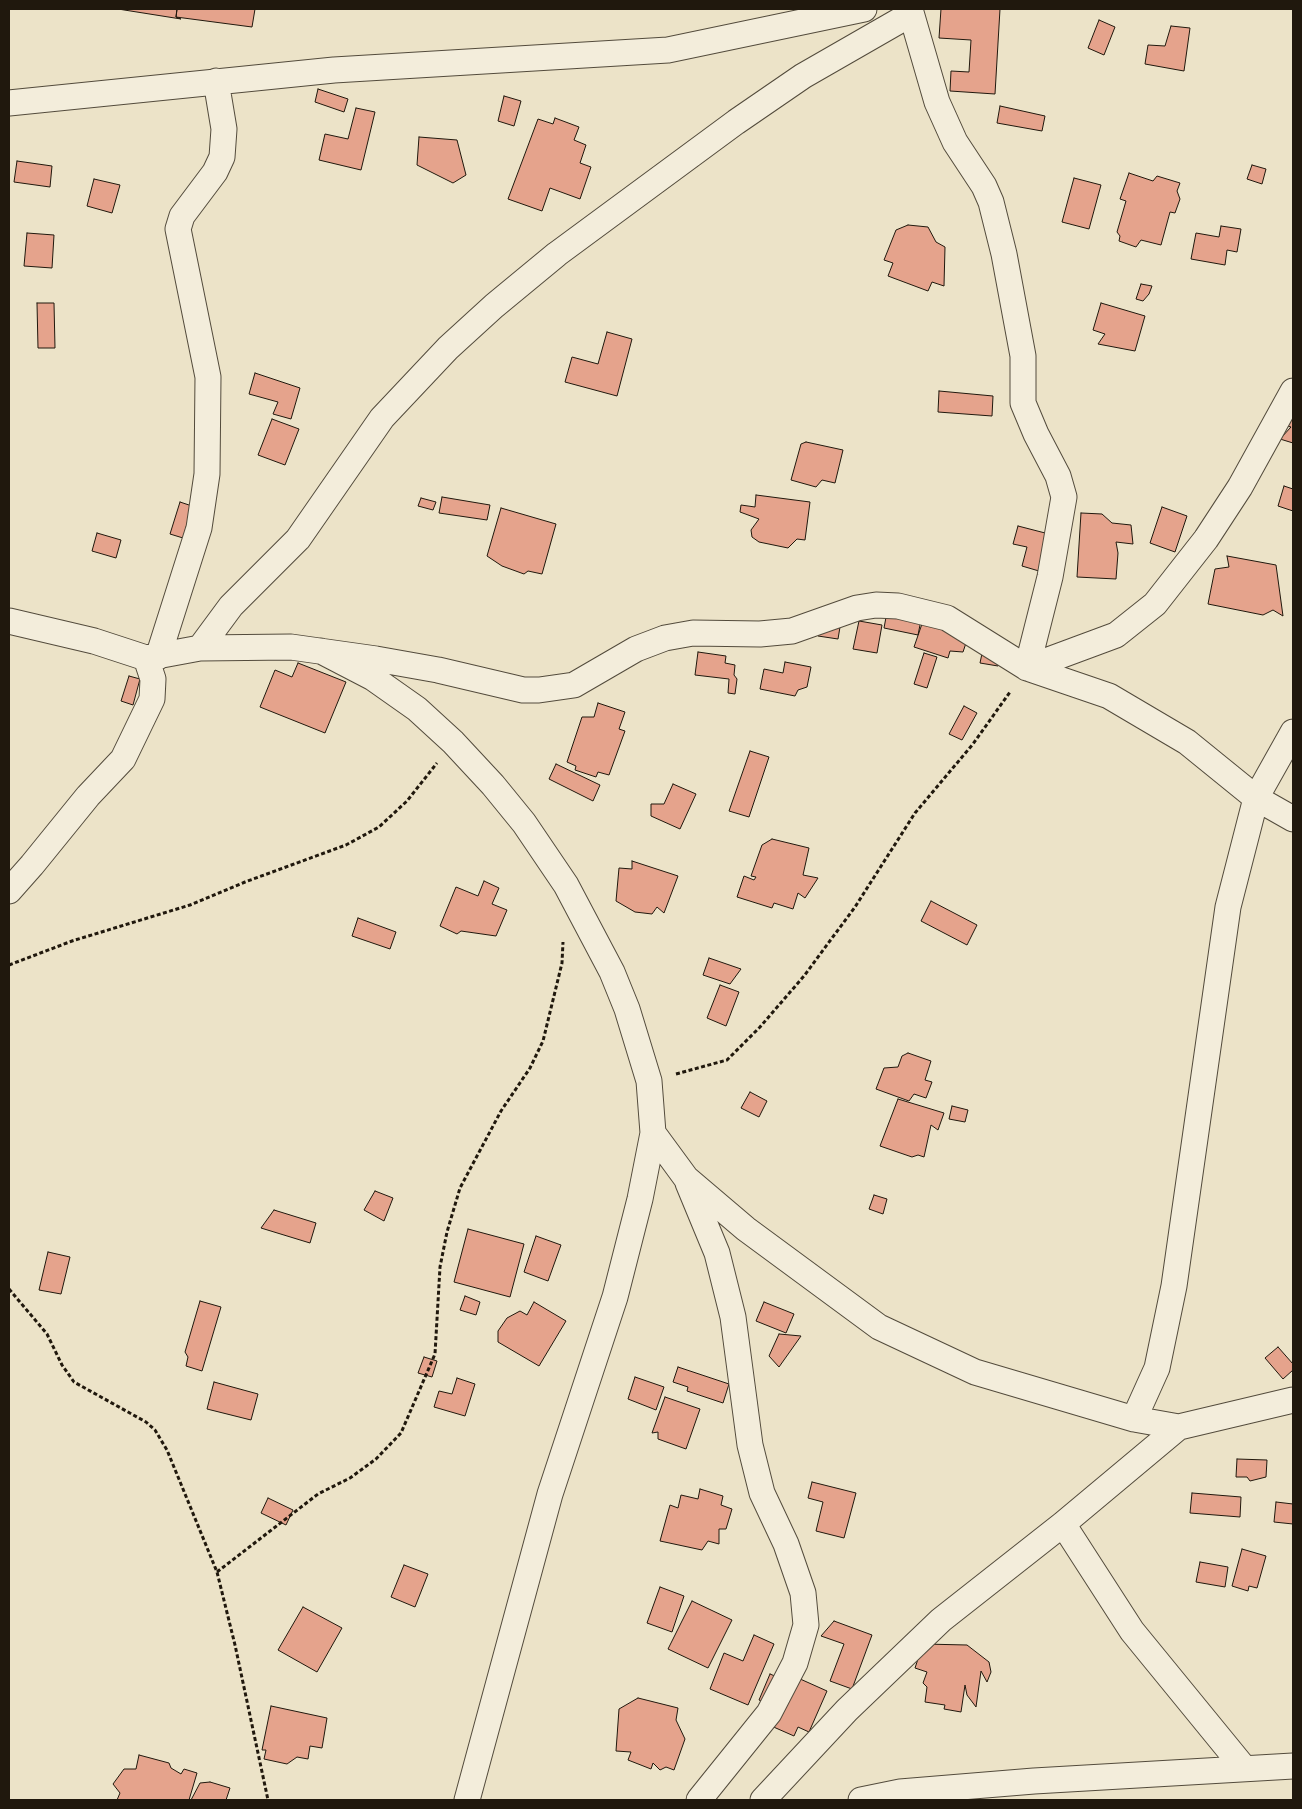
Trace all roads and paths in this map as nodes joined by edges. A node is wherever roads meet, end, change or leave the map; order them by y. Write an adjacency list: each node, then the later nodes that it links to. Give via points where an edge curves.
1 (864, 9): 3 (street, via 668,50 334,70)
2 (910, 11): 7 (street, via 803,76 736,122 557,254 494,306 448,348 382,418 298,539 231,606); 10 (street, via 937,102 955,142 991,202 1023,356 1023,403 1058,476 1064,497 1050,577)
3 (216, 81): 4 (street); 9 (street, via 224,128 222,157 215,172 182,216 178,229 208,377 207,474 199,528)
4 (9, 103)
5 (1293, 391): 10 (street, via 1240,487 1156,604 1116,635)
6 (9, 621): 9 (street)
7 (200, 648): 8 (street, via 291,647); 9 (street)
8 (321, 651): 10 (street, via 438,670 523,690 539,690 574,685 636,649 665,638 693,633 792,631 857,608 876,605 898,606 948,618); 12 (street, via 373,678 417,709)
9 (152, 657): 15 (street, via 152,699 123,759)
10 (1027, 668): 13 (street, via 1108,696 1187,742); 18 (path, via 973,744 915,814 855,907 804,976 760,1027 727,1060)
11 (1293, 732): 13 (street)
12 (453, 742): 17 (path, via 407,801 379,827 346,845 190,905 72,941); 18 (street, via 499,792 566,885 612,972)
13 (1256, 798): 14 (street); 23 (street, via 1228,907 1172,1296 1157,1368)
14 (1293, 818)
15 (9, 891)
16 (563, 934): 26 (path, via 562,963 543,1041 460,1188 440,1267 435,1354 401,1433 363,1469 318,1494)
17 (9, 965)
18 (649, 1081): 19 (street)
19 (653, 1133): 20 (street); 30 (street, via 615,1297 550,1494)
20 (686, 1178): 23 (street, via 746,1229 879,1327 975,1372); 31 (street, via 717,1253 734,1317 750,1445 762,1493 786,1544 802,1593 806,1625 795,1663 769,1713)
21 (9, 1289): 26 (path, via 47,1334 74,1382 146,1422 154,1430 177,1470)
22 (1293, 1400): 24 (street)
23 (1134, 1419): 24 (street)
24 (1179, 1427): 25 (street)
25 (1063, 1524): 28 (street, via 1132,1631); 32 (street, via 941,1620 847,1710)
26 (217, 1572): 29 (path, via 236,1645)
27 (1293, 1766): 28 (street)
28 (1244, 1768): 33 (street, via 900,1792)
29 (268, 1800)
30 (467, 1800)
31 (699, 1800)
32 (763, 1800)
33 (861, 1800)

